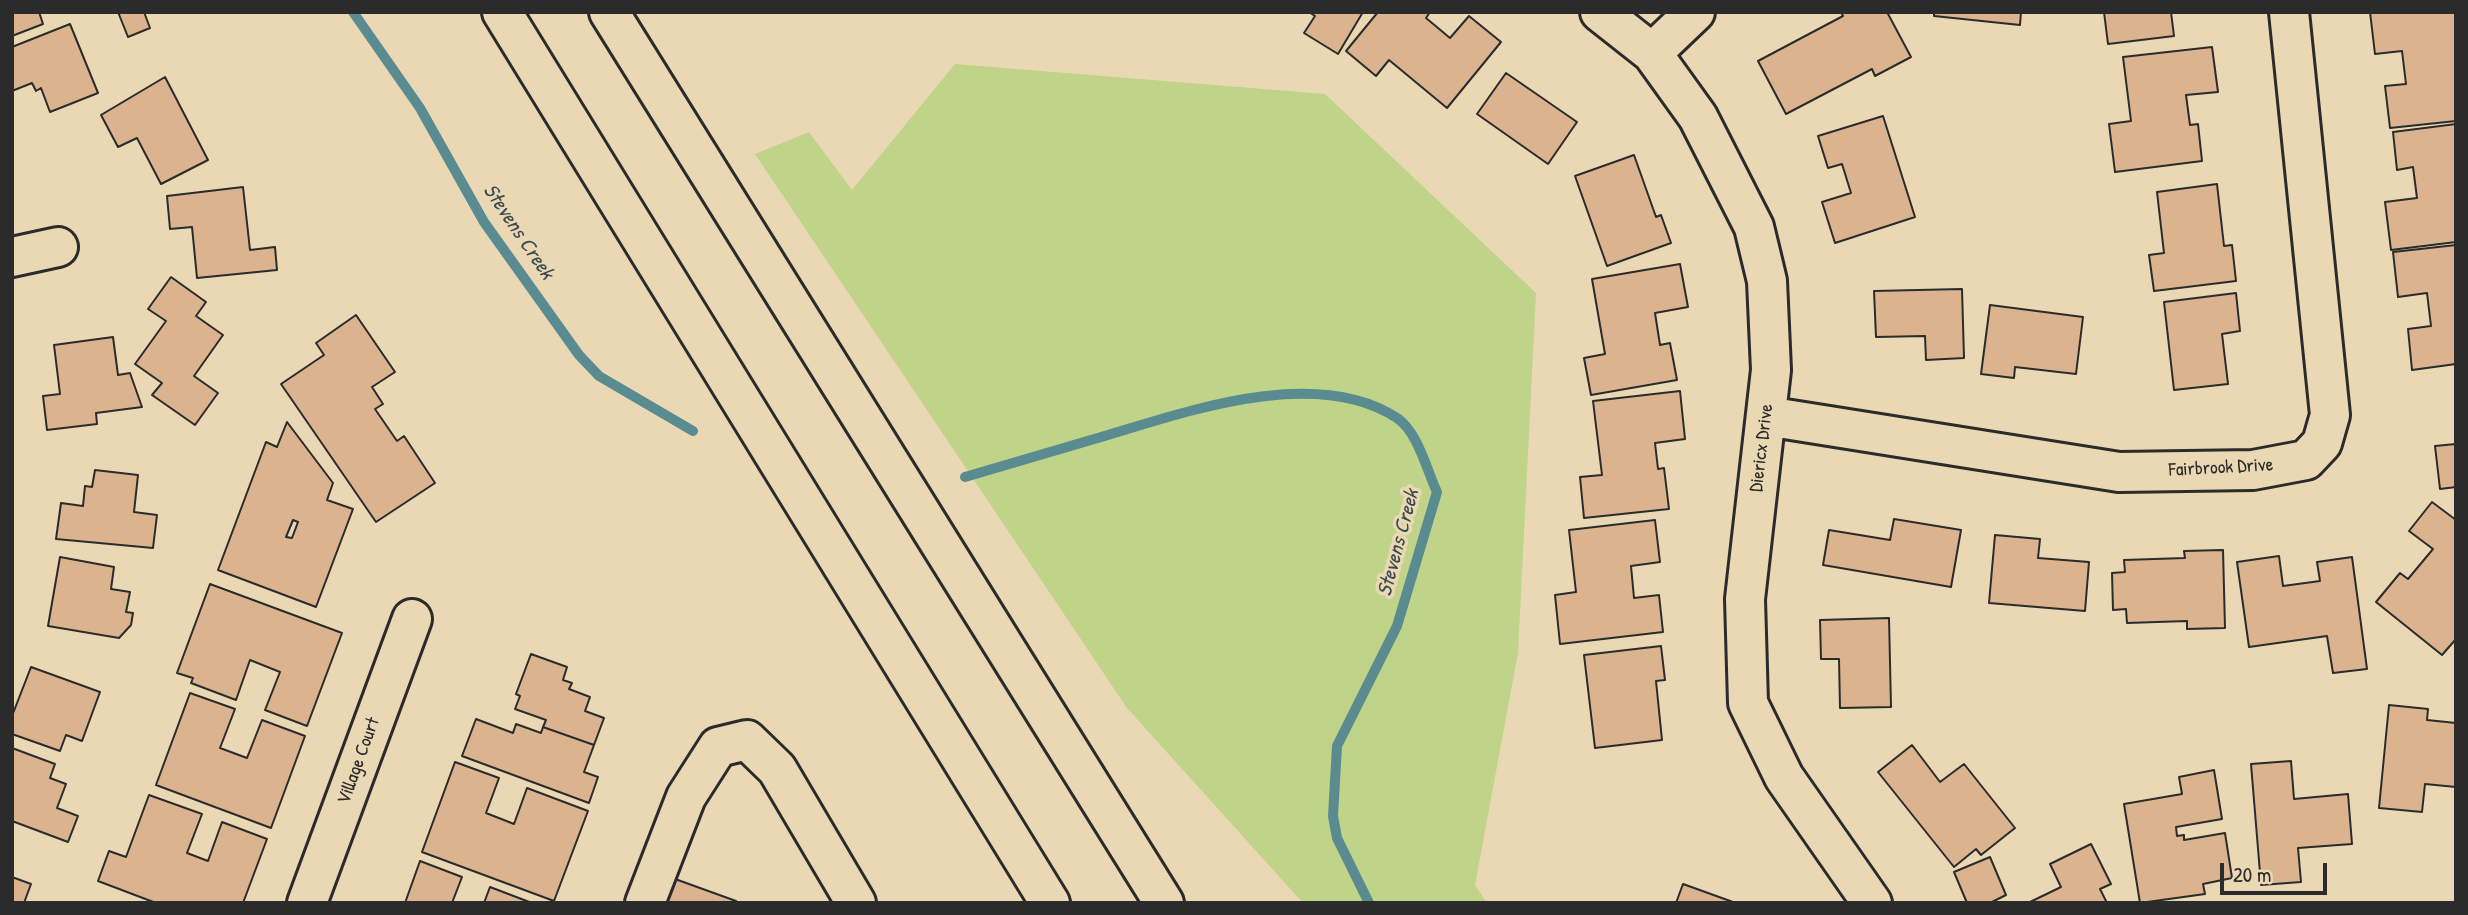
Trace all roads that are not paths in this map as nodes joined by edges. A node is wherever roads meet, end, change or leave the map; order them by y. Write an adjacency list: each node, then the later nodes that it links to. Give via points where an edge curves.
1 (502, 12): 14 (main road)
2 (609, 12): 15 (main road)
3 (1600, 12): 6 (main road, Diericx Drive)
4 (1695, 12): 6 (main road)
5 (2289, 12): 9 (main road, Fairbrook Drive, via 2330,415 2322,443 2306,460 2253,470 2119,472)
6 (1652, 53): 9 (main road, Diericx Drive, via 1698,117 1754,227 1767,281 1771,370)
7 (58, 247): 8 (main road)
8 (12, 257)
9 (1766, 416): 16 (main road, Diericx Drive, via 1745,598 1748,702 1784,777)
10 (412, 619): 11 (main road, Village Court)
11 (307, 903)
12 (645, 903): 13 (main road, via 686,797 718,747 747,740 777,769)
13 (856, 903)
14 (1050, 903)
15 (1164, 903)
16 (1872, 903)

